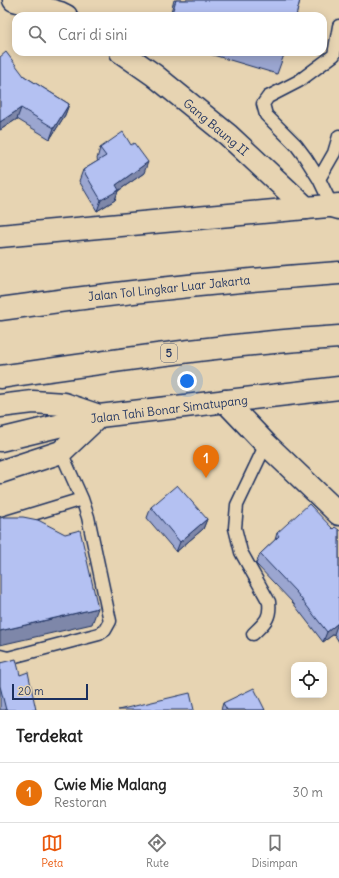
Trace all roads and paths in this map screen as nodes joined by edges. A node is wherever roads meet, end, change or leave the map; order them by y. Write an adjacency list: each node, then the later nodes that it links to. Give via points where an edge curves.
1 (14, 0): 2 (main road)
2 (56, 12)
3 (339, 26): 5 (lane)
4 (127, 56): 9 (main road, Gang Baung II, via 228,135)
5 (336, 58): 7 (lane, via 268,97 263,104 266,115 296,145)
6 (339, 136): 7 (lane, via 334,154)
7 (319, 179): 8 (lane)
8 (337, 206): 9 (main road)
9 (306, 208): 10 (main road)
10 (0, 236)
11 (339, 273): 12 (main road, Jalan Tol Lingkar Luar Jakarta, via 243,280)
12 (0, 309)
13 (339, 337): 14 (main road, 5, via 143,356)
14 (0, 377)
15 (339, 388): 16 (main road, Jalan Tahi Bonar Simatupang)
16 (225, 402): 18 (main road, Jalan Tahi Bonar Simatupang); 20 (main road)
17 (0, 406): 18 (main road, via 33,402 64,404)
18 (99, 416): 19 (main road, Jalan Tahi Bonar Simatupang); 21 (main road)
19 (0, 440)
20 (266, 444): 24 (main road); 26 (lane, via 237,505 235,517 235,528 242,552 269,602 268,618)
21 (61, 452): 22 (main road); 23 (lane)
22 (0, 472)
23 (82, 499): 25 (lane); 27 (lane, via 107,606 110,621 108,626 99,634 8,658)
24 (339, 514)
25 (0, 524)
26 (253, 634)
27 (0, 656)

